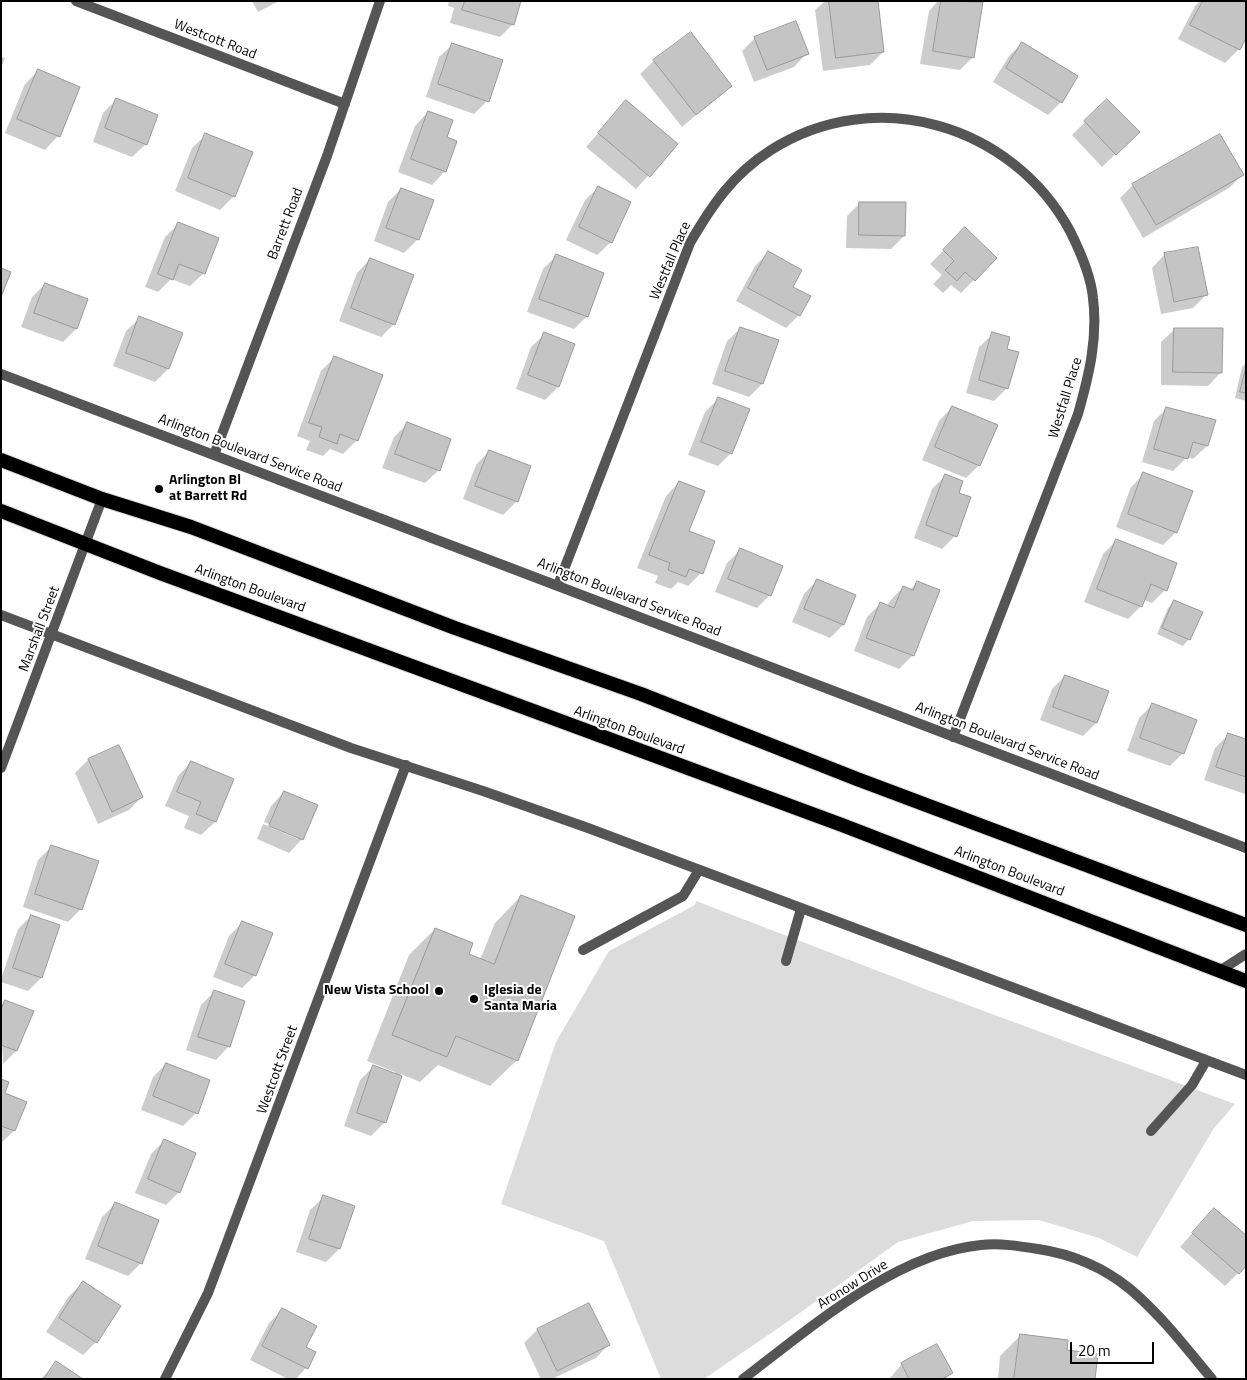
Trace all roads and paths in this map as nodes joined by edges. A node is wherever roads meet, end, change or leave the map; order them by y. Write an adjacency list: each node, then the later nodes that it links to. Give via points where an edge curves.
1 (76, 1): 3 (street, Westcott Road)
2 (380, 1): 3 (street, Barrett Road)
3 (345, 104): 5 (street, Barrett Road)
4 (1, 374): 5 (street, Arlington Boulevard Service Road)
5 (214, 455): 10 (street, Arlington Boulevard Service Road)
6 (1, 460): 7 (highway)
7 (102, 499): 9 (street, Marshall Street); 19 (highway, via 191,527 455,628 641,694)
8 (1, 511): 9 (highway, Arlington Boulevard)
9 (86, 543): 12 (street, Marshall Street); 23 (highway, Arlington Boulevard)
10 (558, 586): 13 (street, Arlington Boulevard Service Road); 13 (street, Westfall Place, via 690,243 711,206 736,177 778,146 808,132 845,121 913,119 955,130 990,146 1021,168 1039,185 1061,216 1078,247 1089,279 1095,330 1092,364 1078,414)
11 (1, 616): 12 (street)
12 (52, 635): 14 (street, via 351,748); 15 (street, Marshall Street)
13 (953, 737): 16 (street, Arlington Boulevard Service Road)
14 (406, 765): 17 (street); 28 (street, Westcott Street, via 212,1284)
15 (1, 768)
16 (1246, 848)
17 (699, 870): 18 (street); 20 (street, via 684,896)
18 (801, 908): 22 (street); 25 (street)
19 (1246, 925)
20 (583, 950)
21 (1246, 954): 23 (street)
22 (786, 961)
23 (1221, 970): 24 (highway, Arlington Boulevard)
24 (1246, 981)
25 (1206, 1061): 26 (street); 27 (street, via 1192,1085)
26 (1246, 1075)
27 (1151, 1131)
28 (165, 1379)
29 (743, 1379): 30 (street, Aronow Drive, via 880,1280 925,1259 981,1245 1014,1245 1082,1260 1106,1272 1162,1319)
30 (1212, 1379)

